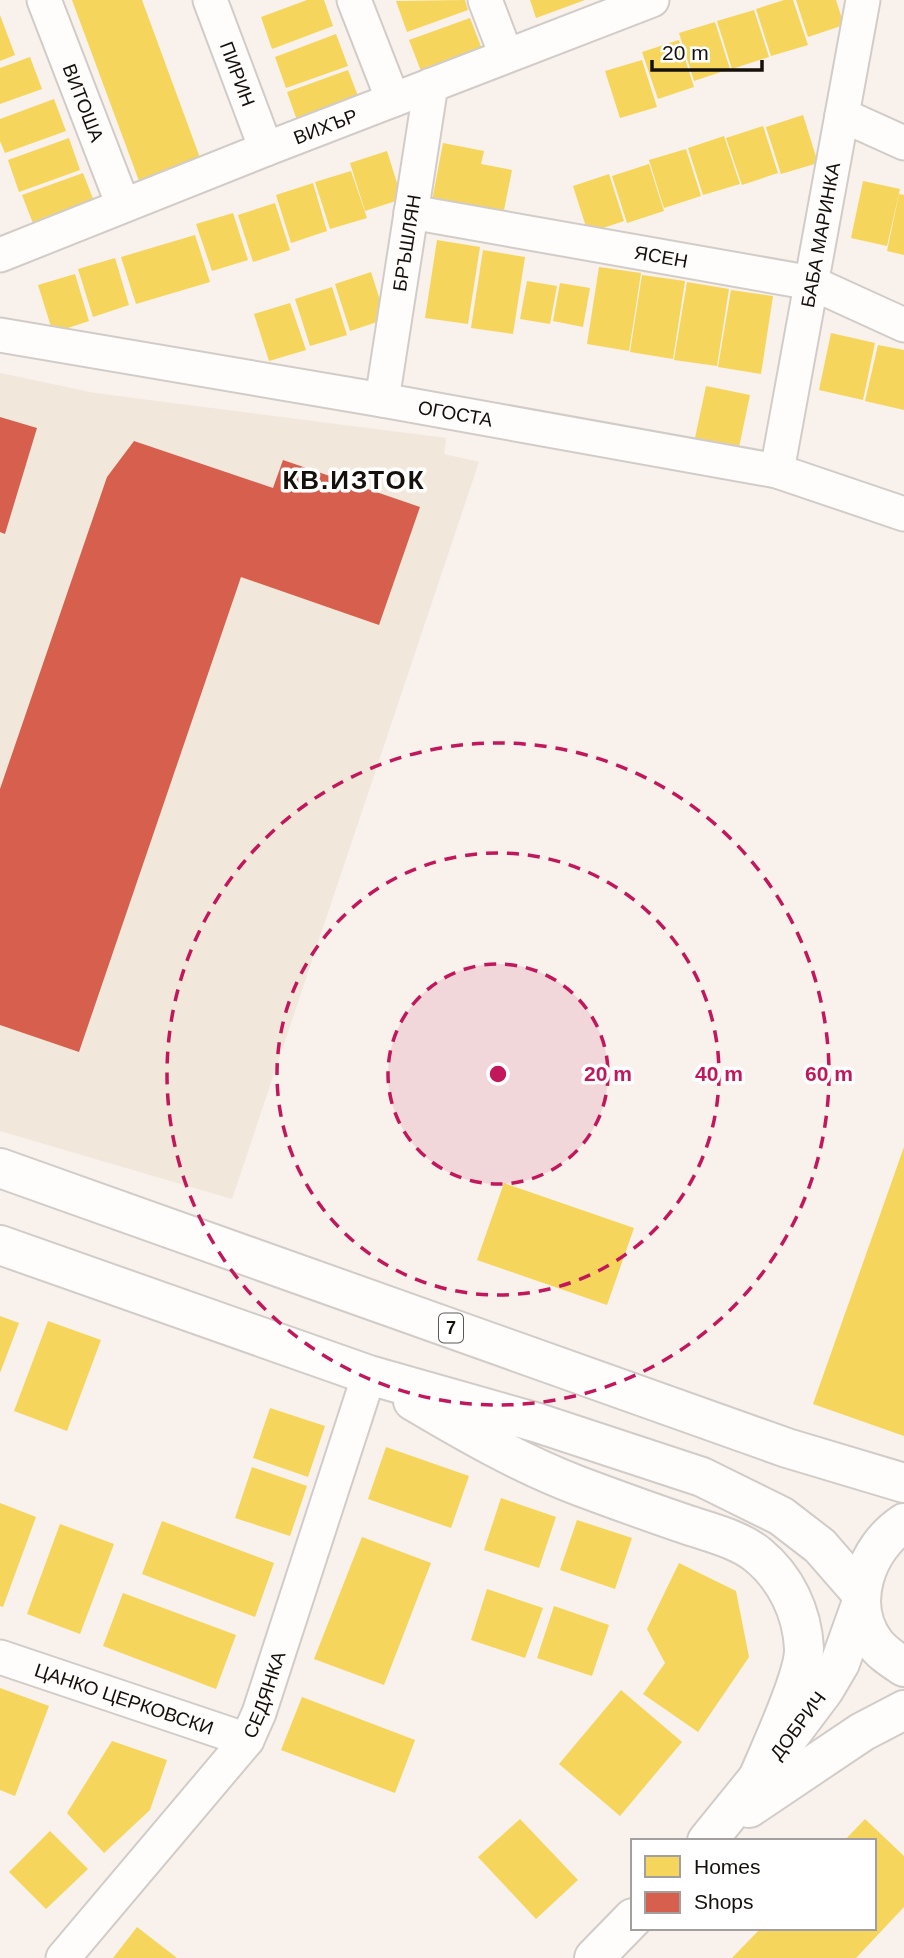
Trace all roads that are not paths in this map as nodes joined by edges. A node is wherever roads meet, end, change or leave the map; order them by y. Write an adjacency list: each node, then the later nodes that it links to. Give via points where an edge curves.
1 (44, 0): 13 (street, ВИТОША)
2 (210, 0): 12 (street, ПИРИН)
3 (354, 0): 9 (street)
4 (485, 0): 7 (street)
5 (863, 0): 10 (street, БАБА МАРИНКА)
6 (634, 3): 7 (street, ВИХЪР)
7 (506, 55): 8 (street, ВИХЪР)
8 (431, 85): 9 (street, ВИХЪР); 14 (street, БРЪШЛЯН)
9 (393, 100): 12 (street, ВИХЪР)
10 (842, 116): 11 (street); 16 (street, БАБА МАРИНКА)
11 (904, 143)
12 (266, 149): 13 (street, ВИХЪР)
13 (123, 205): 15 (street, ВИХЪР)
14 (411, 212): 16 (street, ЯСЕН); 19 (street, БРЪШЛЯН)
15 (0, 255)
16 (812, 283): 17 (street, ЯСЕН); 20 (street, БАБА МАРИНКА)
17 (904, 325)
18 (0, 335): 19 (street, ОГОСТА)
19 (382, 400): 20 (street, ОГОСТА)
20 (777, 471): 21 (street, ОГОСТА)
21 (904, 514)
22 (0, 1168): 25 (main road, 7, via 787,1448)
23 (0, 1245): 24 (main road)
24 (369, 1375): 27 (main road, via 702,1476 781,1516 820,1546); 31 (street, СЕДЯНКА); 32 (main road, via 533,1467 729,1539 756,1553 776,1572 801,1621 804,1651)
25 (904, 1483)
26 (904, 1523): 27 (main road, ДОБРИЧ, via 881,1544 866,1571)
27 (861, 1600): 29 (main road, via 875,1643); 32 (main road, ДОБРИЧ, via 840,1663)
28 (0, 1657): 31 (street, ЦАНКО ЦЕРКОВСКИ)
29 (904, 1667)
30 (904, 1710): 33 (main road, ДОБРИЧ, via 813,1764)
31 (247, 1740): 35 (street, СЕДЯНКА)
32 (758, 1778): 33 (main road, ДОБРИЧ)
33 (712, 1836)
34 (631, 1920): 36 (main road)
35 (63, 1958)
36 (594, 1958)

